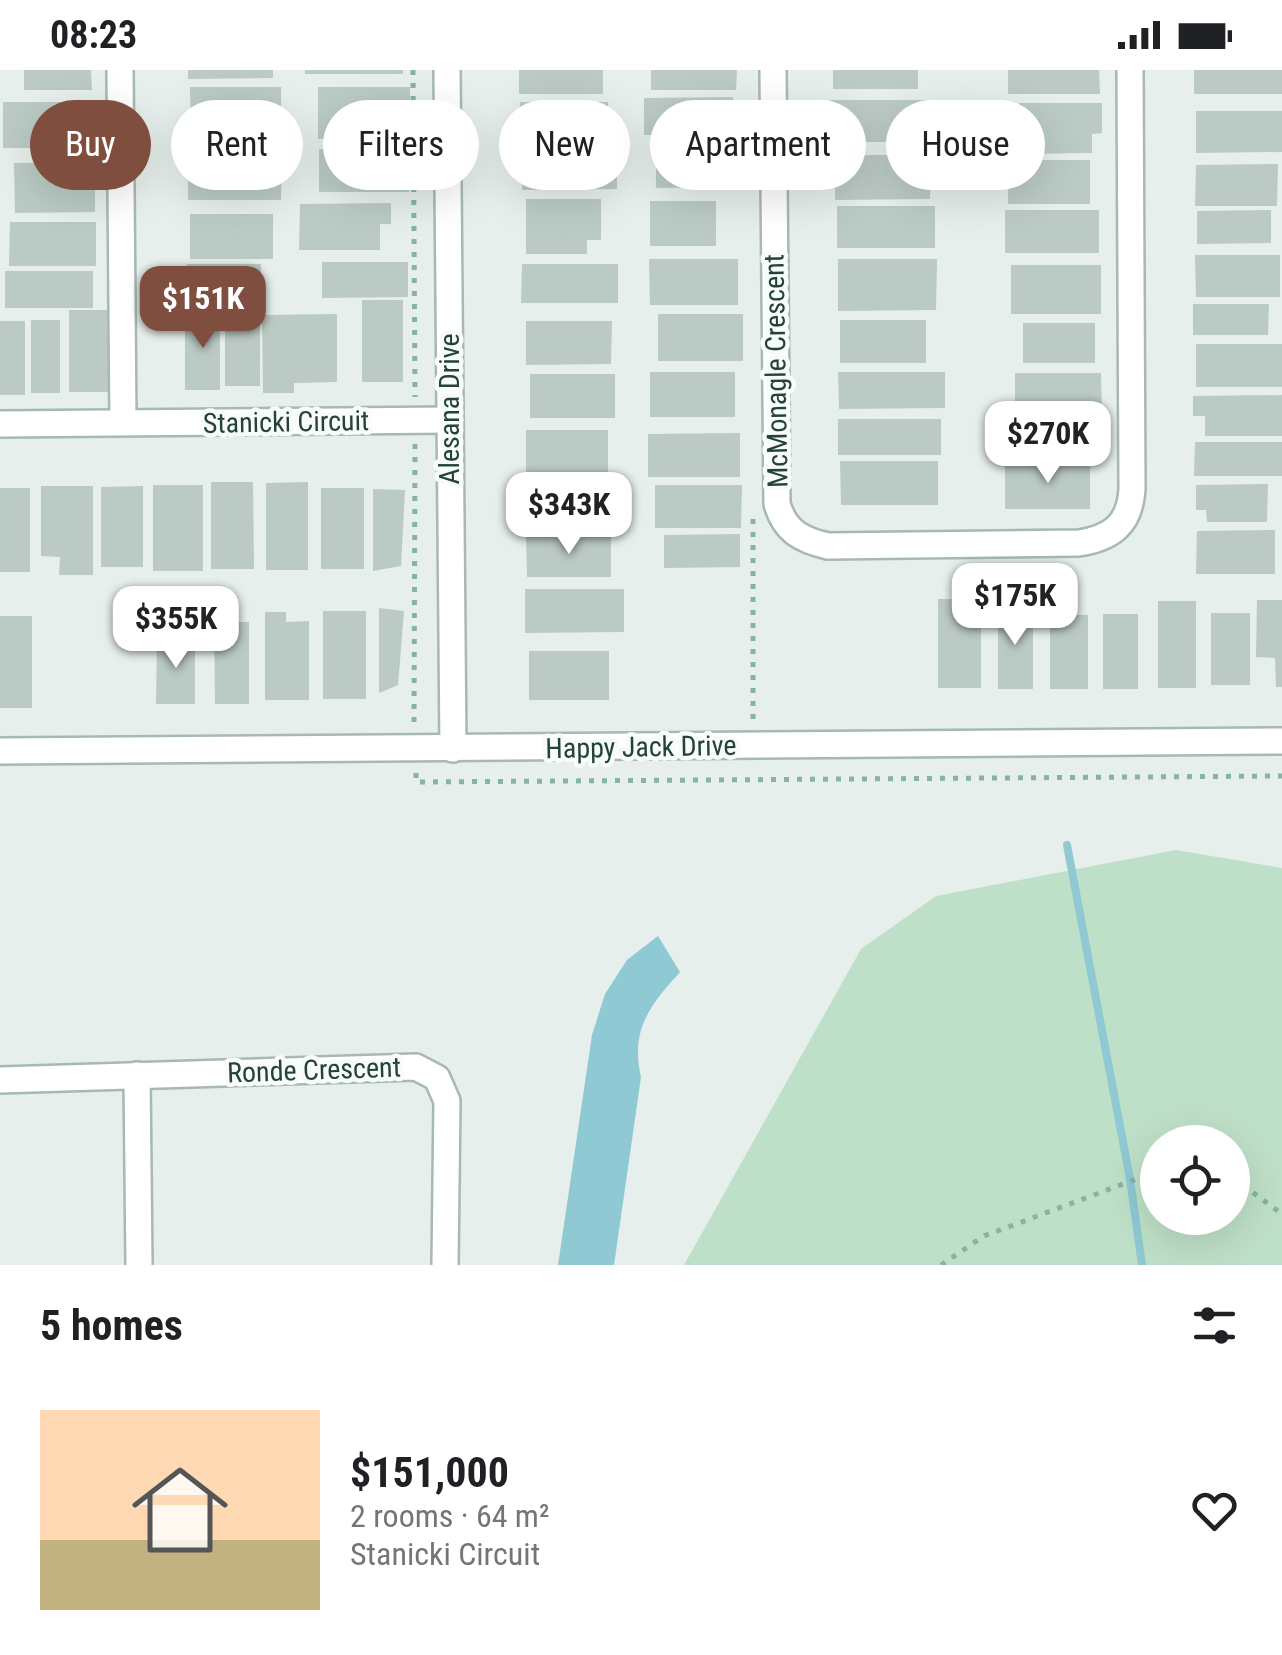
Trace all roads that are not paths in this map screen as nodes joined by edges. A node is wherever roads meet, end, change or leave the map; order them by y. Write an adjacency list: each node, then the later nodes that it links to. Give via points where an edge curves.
1 (120, 70): 6 (street)
2 (447, 70): 5 (street, Alesana Drive)
3 (773, 70): 4 (street, McMonagle Crescent, via 777,504 794,534 828,546 1079,544 1100,540 1123,523 1132,489)
4 (1130, 70)
5 (449, 420): 6 (street, Stanicki Circuit); 9 (street, Alesana Drive)
6 (123, 422): 7 (street, Stanicki Circuit)
7 (0, 424)
8 (1282, 741): 9 (street, Happy Jack Drive)
9 (453, 749): 10 (street, Happy Jack Drive)
10 (0, 751)
11 (138, 1075): 12 (street, Ronde Crescent); 13 (street); 14 (street, Ronde Crescent, via 416,1066 437,1078 447,1100)
12 (0, 1080)
13 (139, 1265)
14 (445, 1265)

